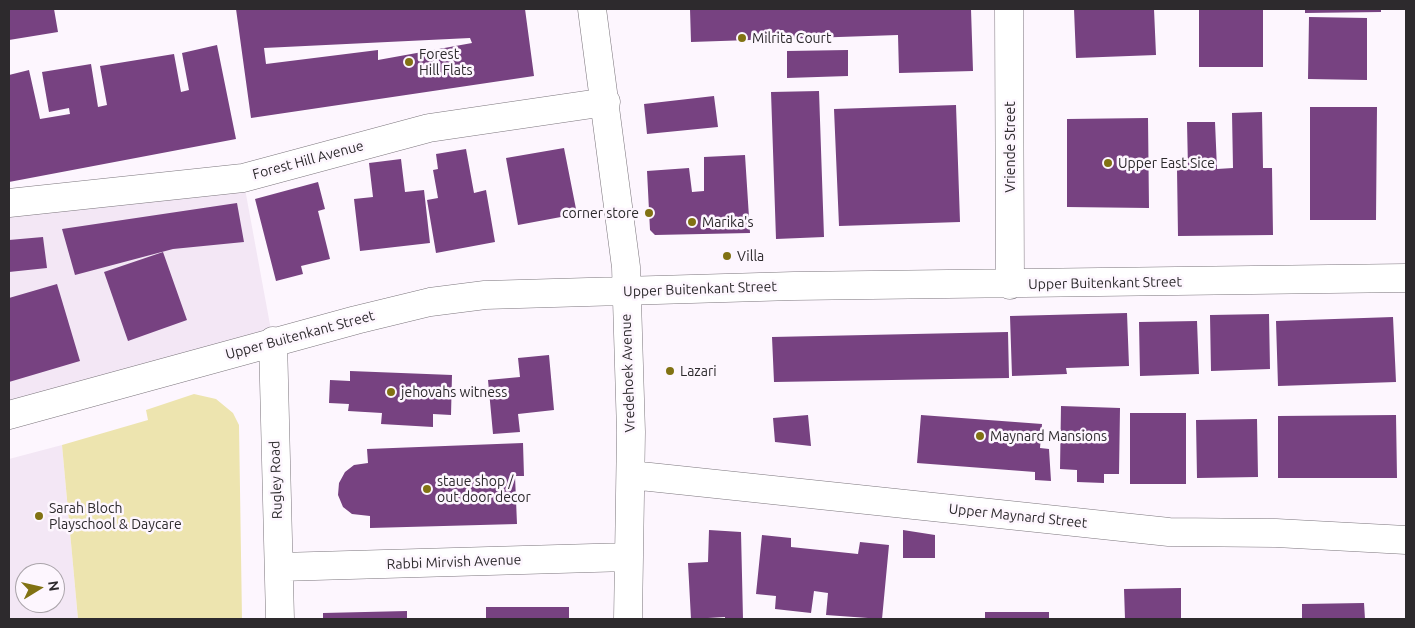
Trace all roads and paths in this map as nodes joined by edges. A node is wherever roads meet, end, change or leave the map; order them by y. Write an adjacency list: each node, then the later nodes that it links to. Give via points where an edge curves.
1 (592, 9): 3 (street, Vredehoek Avenue)
2 (1009, 9): 6 (street, Vriende Street)
3 (606, 102): 4 (street, Forest Hill Avenue, via 429,128 243,178); 7 (street, Vredehoek Avenue, via 626,267)
4 (9, 203)
5 (1406, 278): 6 (street, Upper Buitenkant Street)
6 (1010, 284): 7 (street, Upper Buitenkant Street)
7 (625, 291): 8 (street, Upper Buitenkant Street, via 486,294 430,302); 10 (street, Vredehoek Avenue)
8 (273, 341): 9 (street, Upper Buitenkant Street); 13 (street, Rugley Road)
9 (9, 415)
10 (631, 475): 11 (street, Upper Maynard Street, via 1168,532 1276,533); 12 (street, Vredehoek Avenue)
11 (1406, 540)
12 (628, 557): 13 (street, Rabbi Mirvish Avenue); 15 (street, Vredehoek Avenue)
13 (280, 567): 14 (street, Rugley Road)
14 (280, 619)
15 (628, 619)

